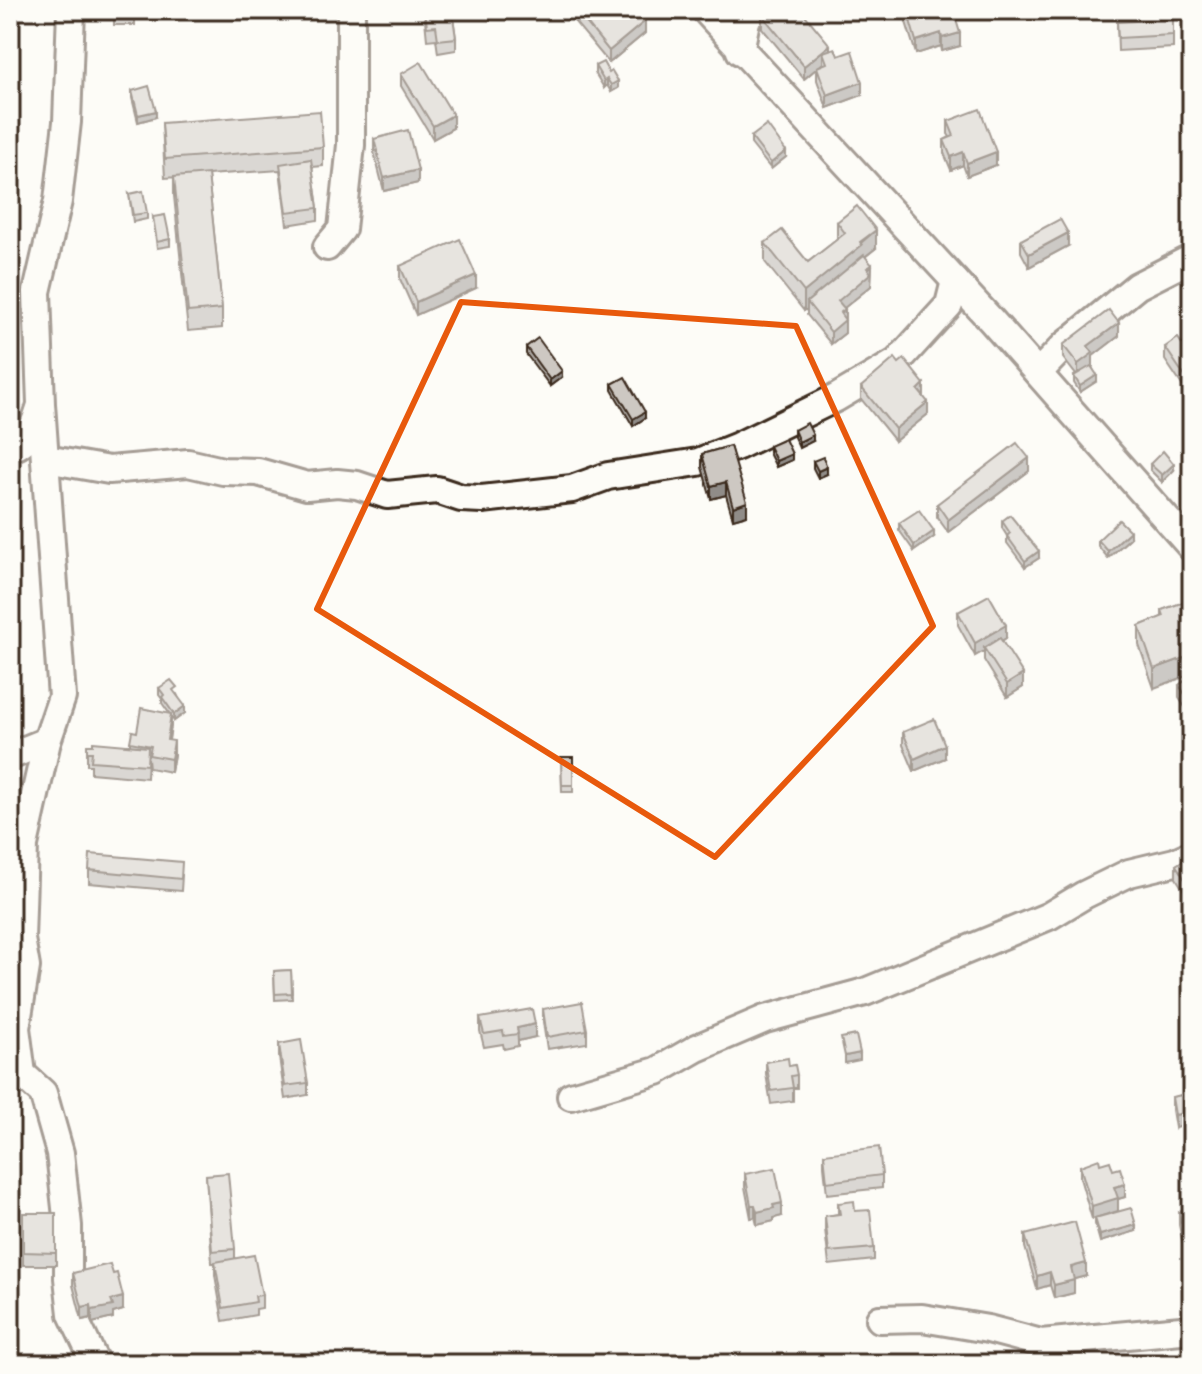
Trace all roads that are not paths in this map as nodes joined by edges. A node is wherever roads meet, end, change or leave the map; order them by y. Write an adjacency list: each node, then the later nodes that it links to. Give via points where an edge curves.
1 (71, 10): 10 (street, via 58,201 37,292)
2 (351, 10): 6 (street, via 351,145 342,229)
3 (752, 13): 4 (street); 5 (street)
4 (708, 14): 5 (street)
5 (740, 51): 8 (street)
6 (327, 247)
7 (1192, 258): 9 (street, via 1137,286)
8 (959, 295): 9 (street); 12 (street, via 897,362 836,398 698,462 608,476 572,489 482,499 437,490 387,495 357,485 307,486 258,472 188,463 109,470)
9 (1038, 373): 13 (street)
10 (41, 404): 11 (street, via 32,430); 12 (street)
11 (14, 447): 12 (street)
12 (47, 464): 14 (street, via 62,697)
13 (1192, 548)
14 (47, 741): 15 (street); 20 (street, via 24,845 21,939 26,967 16,1028 22,1074 43,1093 60,1153 72,1314)
15 (10, 756)
16 (1192, 854): 17 (street, via 1129,873 1049,916 865,992 765,1019 657,1071)
17 (571, 1096)
18 (880, 1319): 19 (street, via 922,1318 1041,1343)
19 (1192, 1329)
20 (96, 1364)

